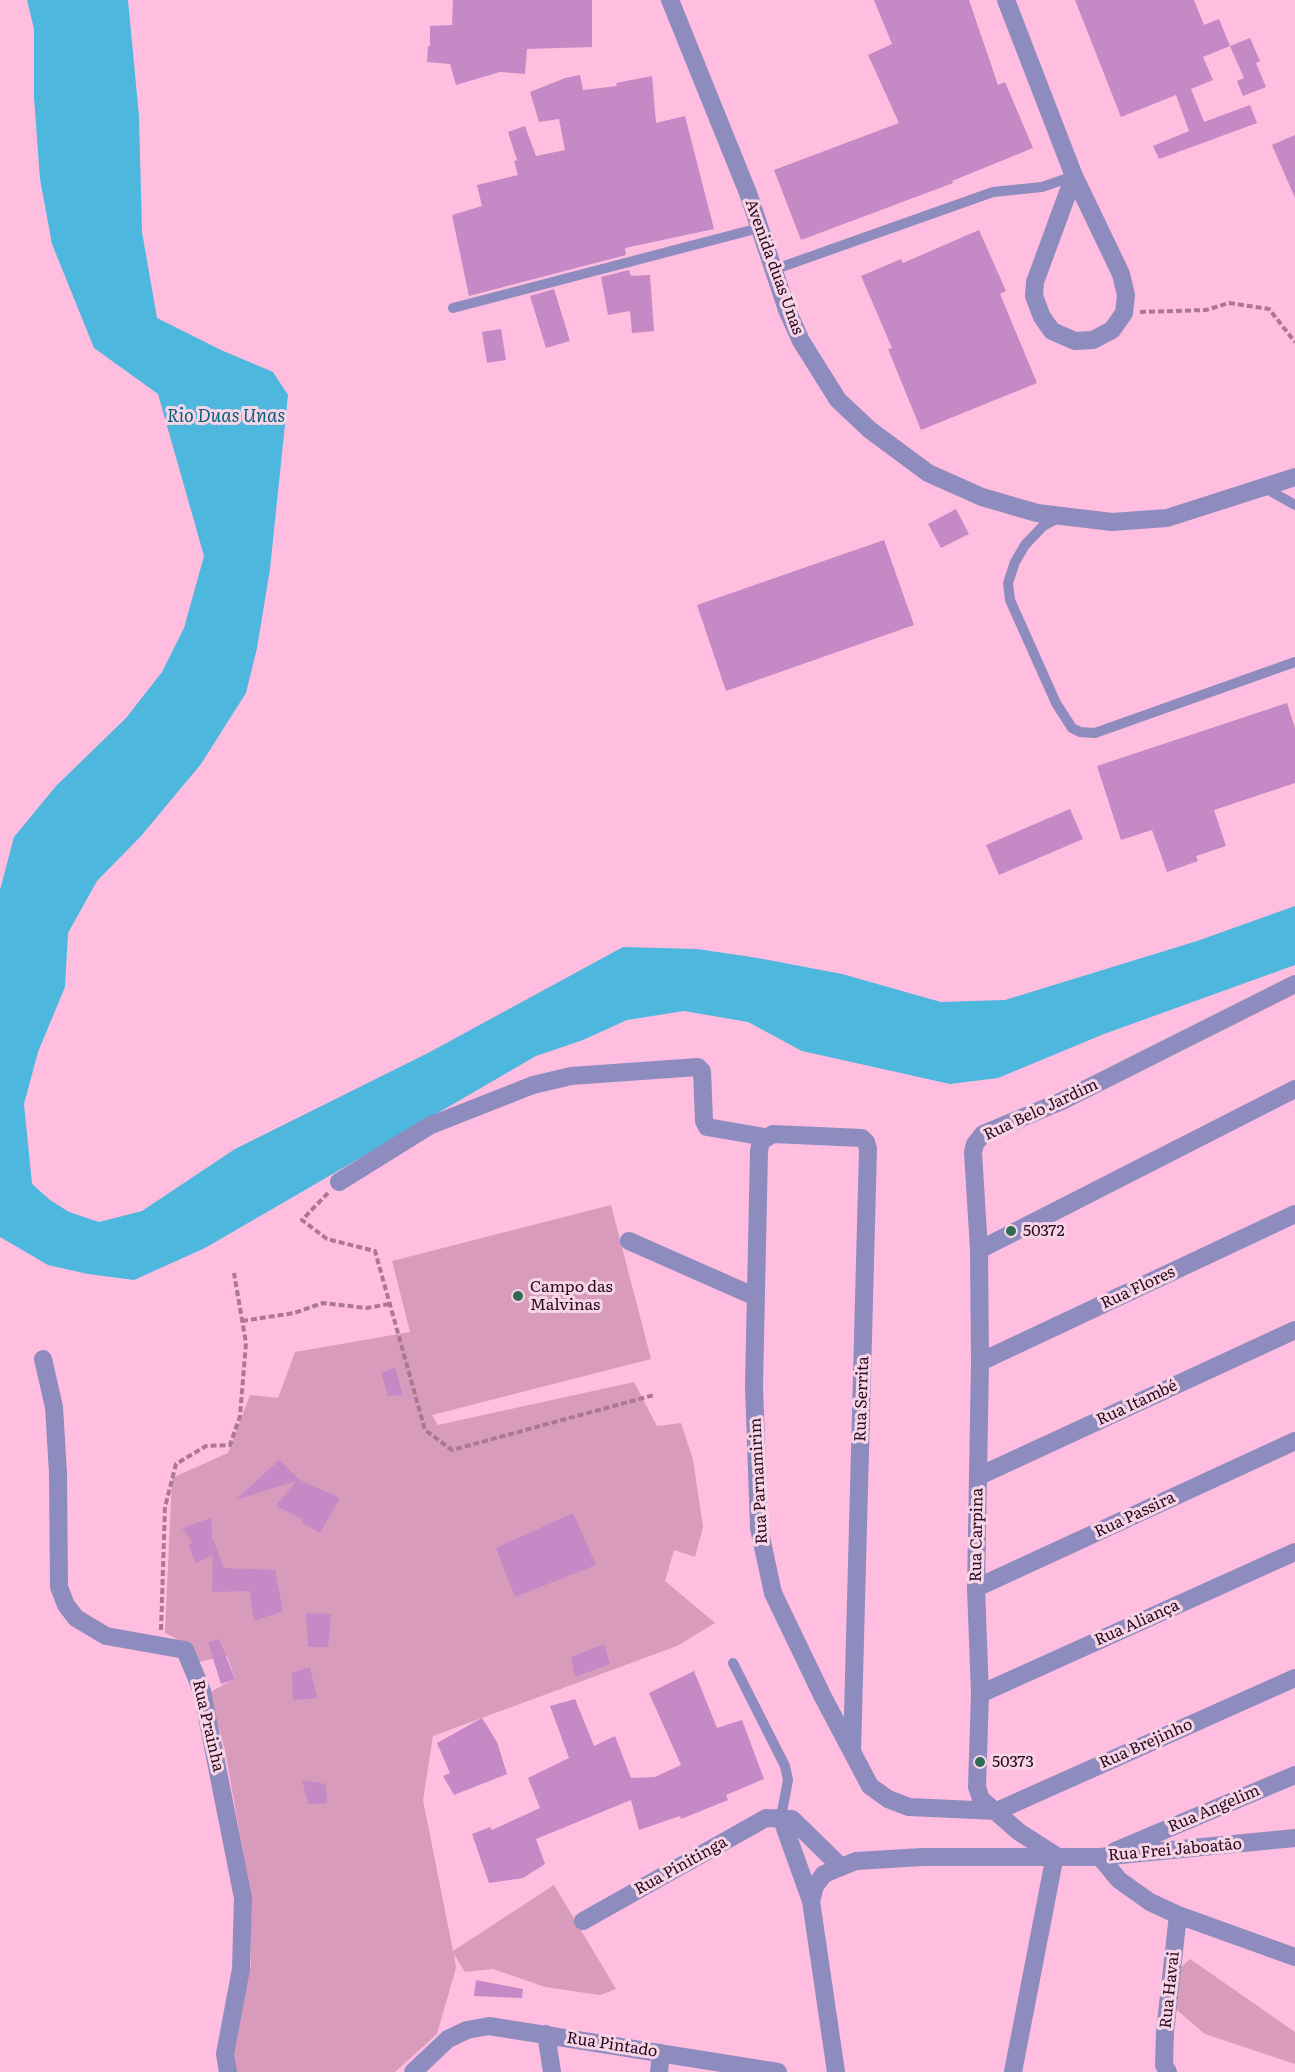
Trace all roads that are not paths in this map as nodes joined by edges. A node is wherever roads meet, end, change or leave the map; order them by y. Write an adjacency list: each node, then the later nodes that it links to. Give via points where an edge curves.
1 (670, 0): 4 (street, Avenida duas Unas)
2 (1006, 0): 3 (street)
3 (1074, 176): 3 (street, via 1121,274 1126,295 1124,313 1112,330 1093,340 1075,340 1052,331 1034,296 1035,282); 5 (lane, via 1042,187 993,192)
4 (759, 228): 5 (street, Avenida duas Unas); 6 (lane)
5 (773, 270): 10 (street, Avenida duas Unas, via 806,350 838,400 870,430 928,473 960,488 1037,513)
6 (453, 308)
7 (1295, 477): 8 (street, Avenida duas Unas)
8 (1265, 488): 9 (lane); 10 (street, Avenida duas Unas, via 1167,518 1112,522)
9 (1295, 505)
10 (1062, 516): 11 (lane, via 1043,526 1025,545 1008,583 1010,600 1056,703 1072,728 1095,733)
11 (1295, 662)
12 (1295, 984): 18 (street, Rua Belo Jardim, via 1062,1101 983,1134 973,1152)
13 (1295, 1089): 18 (street)
14 (769, 1136): 15 (street, via 707,1127 702,1071 698,1067 571,1076 533,1085 429,1126); 19 (street, Rua Parnamirim, via 759,1151); 30 (street, Rua Serrita, via 862,1138 868,1149)
15 (339, 1182)
16 (1295, 1214): 22 (street, Rua Flores)
17 (629, 1241): 19 (street)
18 (979, 1250): 22 (street, Rua Carpina)
19 (756, 1297): 30 (street, Rua Parnamirim, via 757,1501 767,1574)
20 (1295, 1330): 24 (street, Rua Itambé)
21 (43, 1359): 45 (street, Rua Prainha, via 54,1407 59,1587 66,1605 76,1618 106,1636 185,1650 202,1690 243,1898 241,1969 225,2054)
22 (980, 1362): 24 (street, Rua Carpina)
23 (1295, 1441): 26 (street, Rua Passira)
24 (979, 1476): 26 (street, Rua Carpina)
25 (1295, 1552): 29 (street, Rua Aliança)
26 (976, 1588): 29 (street, Rua Carpina)
27 (733, 1663): 33 (lane, via 785,1766 788,1780)
28 (1295, 1677): 32 (street, Rua Brejinho)
29 (980, 1694): 32 (street, Rua Carpina, via 977,1786 981,1799)
30 (852, 1752): 32 (street, Rua Parnamirim, via 870,1786 897,1803 923,1809)
31 (1295, 1775): 36 (street, Rua Angelim)
32 (997, 1811): 35 (street, Rua Carpina, via 1019,1833)
33 (781, 1817): 37 (street, via 801,1826); 38 (street); 40 (street, Rua Pinitinga, via 766,1818)
34 (1295, 1838): 36 (street, Rua Frei Jaboatão)
35 (1055, 1855): 36 (street, Rua Frei Jaboatão); 37 (street, Rua Frei Jaboatão, via 922,1857 856,1861); 51 (street)
36 (1100, 1857): 39 (street, via 1136,1893)
37 (840, 1866): 38 (street, via 824,1874)
38 (811, 1901): 50 (street)
39 (1178, 1915): 41 (street); 44 (street, Rua Havai)
40 (584, 1921)
41 (1295, 1957)
42 (546, 2034): 43 (street, Rua Pintado); 46 (street, Rua Pintado, via 489,2026 467,2030 448,2039); 47 (street)
43 (661, 2053): 48 (street); 49 (street, Rua Pintado)
44 (1166, 2068)
45 (228, 2072)
46 (413, 2072)
47 (552, 2072)
48 (659, 2072)
49 (778, 2072)
50 (836, 2072)
51 (1013, 2072)

